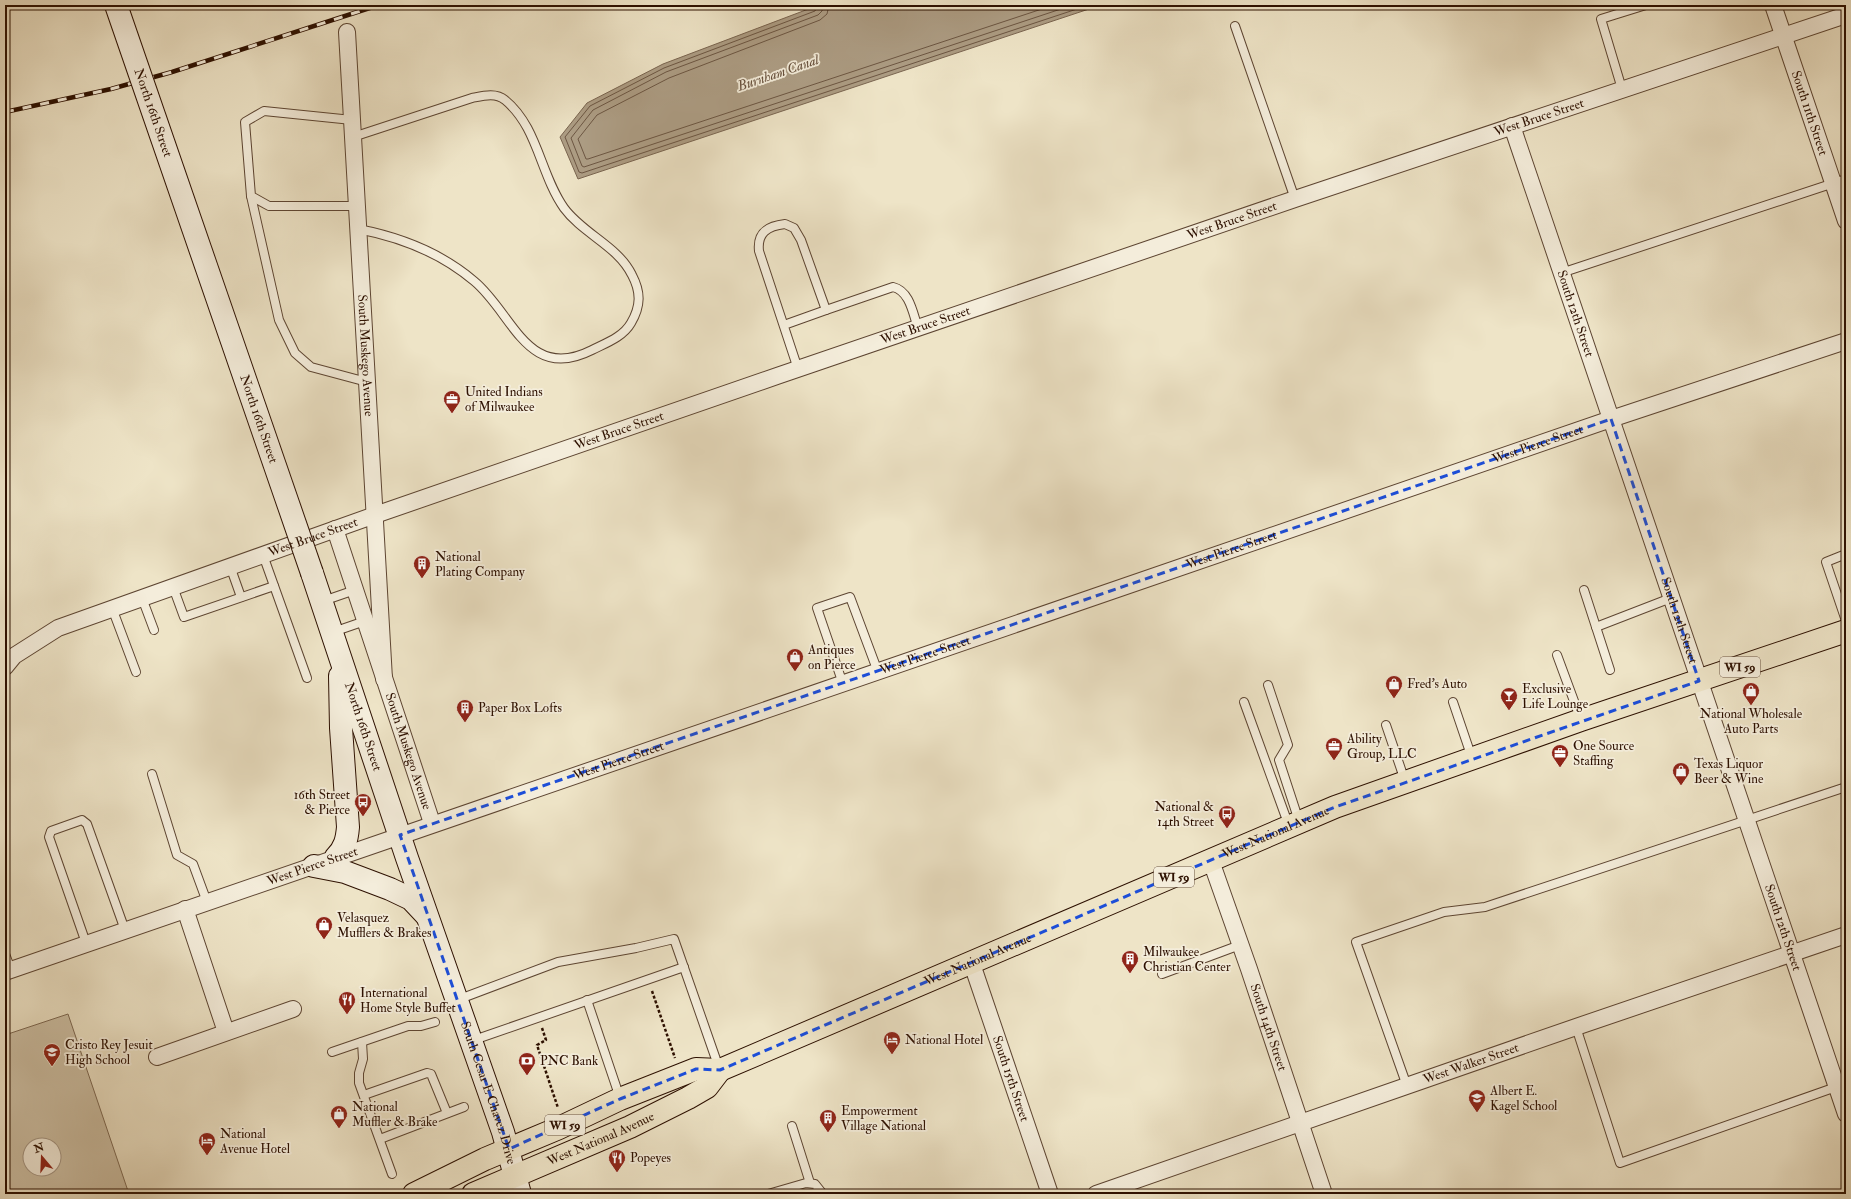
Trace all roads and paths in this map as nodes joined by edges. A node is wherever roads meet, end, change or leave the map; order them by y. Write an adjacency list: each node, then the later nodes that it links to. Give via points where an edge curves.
1 (116, 5): 47 (main road, North 16th Street, bridge)
2 (1646, 5): 8 (lane, via 1601,19)
3 (1773, 5): 7 (street, South 11th Street)
4 (1846, 15): 7 (street, West Bruce Street)
5 (1235, 26): 14 (lane)
6 (347, 32): 9 (street, South Muskego Avenue)
7 (1783, 36): 8 (street, West Bruce Street); 12 (street, South 11th Street)
8 (1622, 89): 10 (street, West Bruce Street)
9 (352, 120): 11 (street, South Muskego Avenue); 13 (lane, via 264,111 245,122)
10 (1512, 126): 14 (street, West Bruce Street); 18 (street, South 12th Street)
11 (353, 137): 15 (street, South Muskego Avenue); 17 (lane, via 472,98 491,95 504,98 518,112 534,140 550,184 565,209 616,254 632,274 640,295 635,316 629,327 615,338 587,352 563,359 546,355 520,339 498,306 474,281 445,261 401,239)
12 (1840, 181): 16 (street, South 11th Street); 18 (lane)
13 (251, 196): 15 (lane, via 269,206); 24 (lane, via 278,320 295,353 311,367)
14 (1295, 199): 21 (street, West Bruce Street)
15 (357, 206): 17 (street, South Muskego Avenue)
16 (1846, 221)
17 (358, 229): 24 (street, South Muskego Avenue)
18 (1560, 273): 25 (street, South 12th Street)
19 (826, 310): 20 (lane); 20 (lane, via 802,240 794,228 779,224 763,232 758,243); 21 (lane, via 893,287 898,288 907,298)
20 (784, 325): 23 (lane)
21 (918, 328): 23 (street, West Bruce Street)
22 (1846, 341): 25 (street, West Pierce Street)
23 (798, 369): 26 (street, West Bruce Street)
24 (367, 382): 26 (street, South Muskego Avenue)
25 (1611, 419): 37 (street, South 12th Street); 51 (street, West Pierce Street)
26 (375, 514): 27 (street, West Bruce Street); 53 (street, South Muskego Avenue)
27 (335, 529): 29 (street, West Bruce Street); 33 (street, South Muskego Avenue)
28 (1846, 554): 41 (lane, via 1826,562)
29 (263, 555): 30 (street, West Bruce Street); 32 (lane)
30 (230, 566): 31 (street, West Bruce Street); 35 (lane)
31 (174, 586): 35 (lane, via 184,617); 36 (street, West Bruce Street)
32 (274, 586): 35 (lane); 52 (lane)
33 (355, 590): 38 (lane); 40 (street, South Muskego Avenue)
34 (1584, 590): 42 (lane)
35 (241, 597)
36 (142, 598): 39 (street, West Bruce Street); 43 (lane)
37 (1671, 598): 42 (lane); 54 (street, South 12th Street)
38 (324, 601)
39 (112, 608): 48 (street, West Bruce Street, via 58,628); 50 (lane)
40 (365, 621): 44 (lane); 53 (street, South Muskego Avenue)
41 (1846, 621)
42 (1596, 626): 49 (lane)
43 (154, 630)
44 (336, 631)
45 (1846, 631): 54 (main road, West National Avenue / WI 59)
46 (1557, 655): 59 (lane)
47 (340, 656): 68 (main road, North 16th Street); 69 (main road, via 347,839)
48 (8, 660)
49 (1610, 670)
50 (136, 672)
51 (878, 672): 55 (street, West Pierce Street); 55 (lane, via 850,597 817,608)
52 (307, 678)
53 (384, 679): 66 (street, South Muskego Avenue)
54 (1699, 681): 59 (main road, West National Avenue / WI 59); 65 (street, South 12th Street)
55 (843, 684): 66 (street, West Pierce Street)
56 (1268, 685): 67 (lane, via 1288,745 1279,760)
57 (1244, 702): 67 (lane)
58 (1453, 702): 61 (lane)
59 (1581, 720): 61 (main road, West National Avenue / WI 59)
60 (1386, 725): 63 (lane)
61 (1472, 759): 63 (main road, West National Avenue / WI 59)
62 (152, 774): 72 (lane, via 177,855 193,864)
63 (1405, 781): 67 (main road, West National Avenue / WI 59)
64 (1846, 787): 65 (lane)
65 (1747, 821): 80 (street, South 12th Street); 99 (lane, via 1485,907 1444,912 1356,942)
66 (432, 823): 68 (street, West Pierce Street)
67 (1295, 824): 70 (main road, West National Avenue / WI 59)
68 (400, 835): 69 (street, West Pierce Street); 74 (main road, South Cesar E Chavez Drive)
69 (336, 857): 71 (street, West Pierce Street)
70 (1210, 861): 78 (street, South 14th Street); 81 (main road, West National Avenue / WI 59)
71 (314, 866): 72 (street, West Pierce Street); 74 (main road, via 345,872 390,889 411,899)
72 (207, 902): 73 (street, West Pierce Street)
73 (185, 909): 75 (street, West Pierce Street); 91 (street)
74 (428, 917): 86 (main road, South Cesar E Chavez Drive)
75 (124, 930): 77 (street, West Pierce Street); 77 (lane, via 87,824 82,820 51,831 49,837)
76 (1846, 935): 80 (street, West Walker Street)
77 (86, 943): 83 (street, West Pierce Street)
78 (1240, 945): 84 (lane); 107 (street, South 14th Street)
79 (5, 954): 83 (lane)
80 (1792, 954): 90 (street, West Walker Street); 100 (street, South 12th Street)
81 (972, 964): 98 (main road, West National Avenue / WI 59); 119 (street, South 15th Street)
82 (684, 967): 85 (lane); 86 (lane, via 674,939 558,962); 98 (lane)
83 (8, 971)
84 (1162, 974)
85 (648, 979): 87 (lane); 97 (path)
86 (457, 1000): 93 (main road, South Cesar E Chavez Drive)
87 (587, 1000): 93 (lane); 102 (lane)
88 (293, 1009): 91 (street)
89 (435, 1022): 94 (lane, via 408,1026)
90 (1576, 1027): 99 (street, West Walker Street); 100 (lane, via 1620,1163)
91 (226, 1032): 96 (street)
92 (544, 1035): 104 (path, via 546,1040 537,1045)
93 (471, 1041): 111 (main road, South Cesar E Chavez Drive)
94 (362, 1042): 95 (lane); 101 (lane, via 363,1059 359,1083)
95 (332, 1052)
96 (157, 1057)
97 (676, 1060)
98 (720, 1070): 102 (main road, West National Avenue / WI 59, via 696,1069); 109 (main road, West National Avenue / WI 59, via 707,1087)
99 (1407, 1086): 107 (street, West Walker Street)
100 (1836, 1087): 106 (street, South 12th Street)
101 (364, 1095): 105 (lane, via 427,1073 431,1074); 110 (lane)
102 (620, 1099): 109 (main road); 111 (main road, West National Avenue / WI 59)
103 (464, 1107): 105 (lane)
104 (558, 1108)
105 (447, 1113): 110 (lane)
106 (1846, 1114)
107 (1300, 1123): 120 (street, West Walker Street); 121 (street, South 14th Street)
108 (792, 1126): 113 (lane)
109 (630, 1127): 114 (main road, West National Avenue / WI 59)
110 (380, 1139): 112 (lane)
111 (509, 1149): 114 (main road, South Cesar E Chavez Drive); 115 (main road, West National Avenue / WI 59)
112 (392, 1174)
113 (810, 1183): 117 (lane); 118 (lane, via 815,1184)
114 (518, 1185): 116 (main road, West National Avenue / WI 59)
115 (414, 1194)
116 (473, 1194)
117 (768, 1194)
118 (823, 1194)
119 (1050, 1194)
120 (1096, 1194)
121 (1324, 1194)

